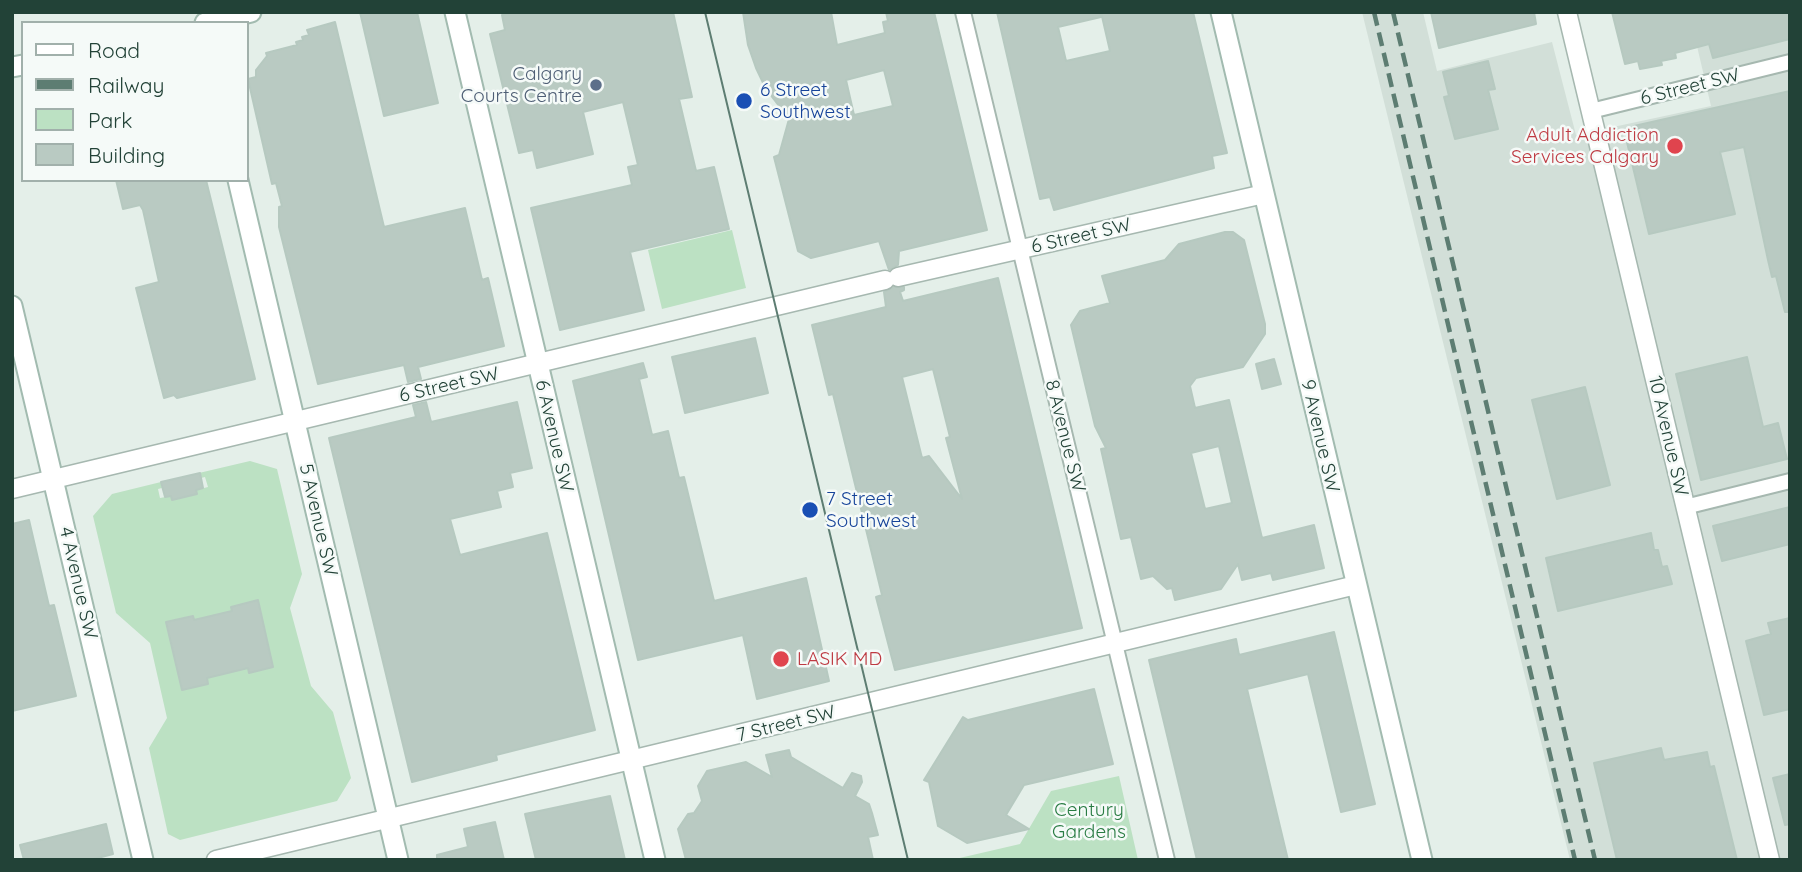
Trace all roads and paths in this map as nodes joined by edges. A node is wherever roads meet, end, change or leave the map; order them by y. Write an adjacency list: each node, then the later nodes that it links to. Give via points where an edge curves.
1 (251, 12): 6 (main road)
2 (455, 12): 13 (main road, 6 Avenue SW)
3 (963, 12): 11 (street, 8 Avenue SW)
4 (1221, 12): 10 (main road, 9 Avenue SW)
5 (1567, 12): 8 (street, 10 Avenue SW)
6 (212, 21)
7 (1790, 62): 8 (street, 6 Street SW)
8 (1591, 111): 18 (street, 10 Avenue SW)
9 (238, 182): 14 (main road, 5 Avenue SW)
10 (1264, 194): 11 (street, 6 Street SW); 19 (main road, 9 Avenue SW)
11 (1020, 250): 13 (street, 6 Street SW); 20 (street, 8 Avenue SW)
12 (12, 306): 15 (main road, 4 Avenue SW)
13 (537, 365): 14 (street, 6 Street SW); 21 (main road, 6 Avenue SW)
14 (295, 422): 15 (street, 6 Street SW); 22 (main road, 5 Avenue SW)
15 (53, 479): 17 (street, 6 Street SW); 23 (main road, 4 Avenue SW)
16 (1790, 481): 18 (street)
17 (12, 489)
18 (1685, 507): 29 (street, 10 Avenue SW)
19 (1356, 585): 20 (street, 7 Street SW); 28 (main road, 9 Avenue SW)
20 (1115, 645): 21 (street, 7 Street SW); 27 (street, 8 Avenue SW)
21 (631, 761): 22 (street, 7 Street SW); 26 (main road, 6 Avenue SW)
22 (389, 821): 24 (street, 7 Street SW); 25 (main road, 5 Avenue SW)
23 (143, 860)
24 (216, 860)
25 (398, 860)
26 (655, 860)
27 (1167, 860)
28 (1422, 860)
29 (1770, 860)

